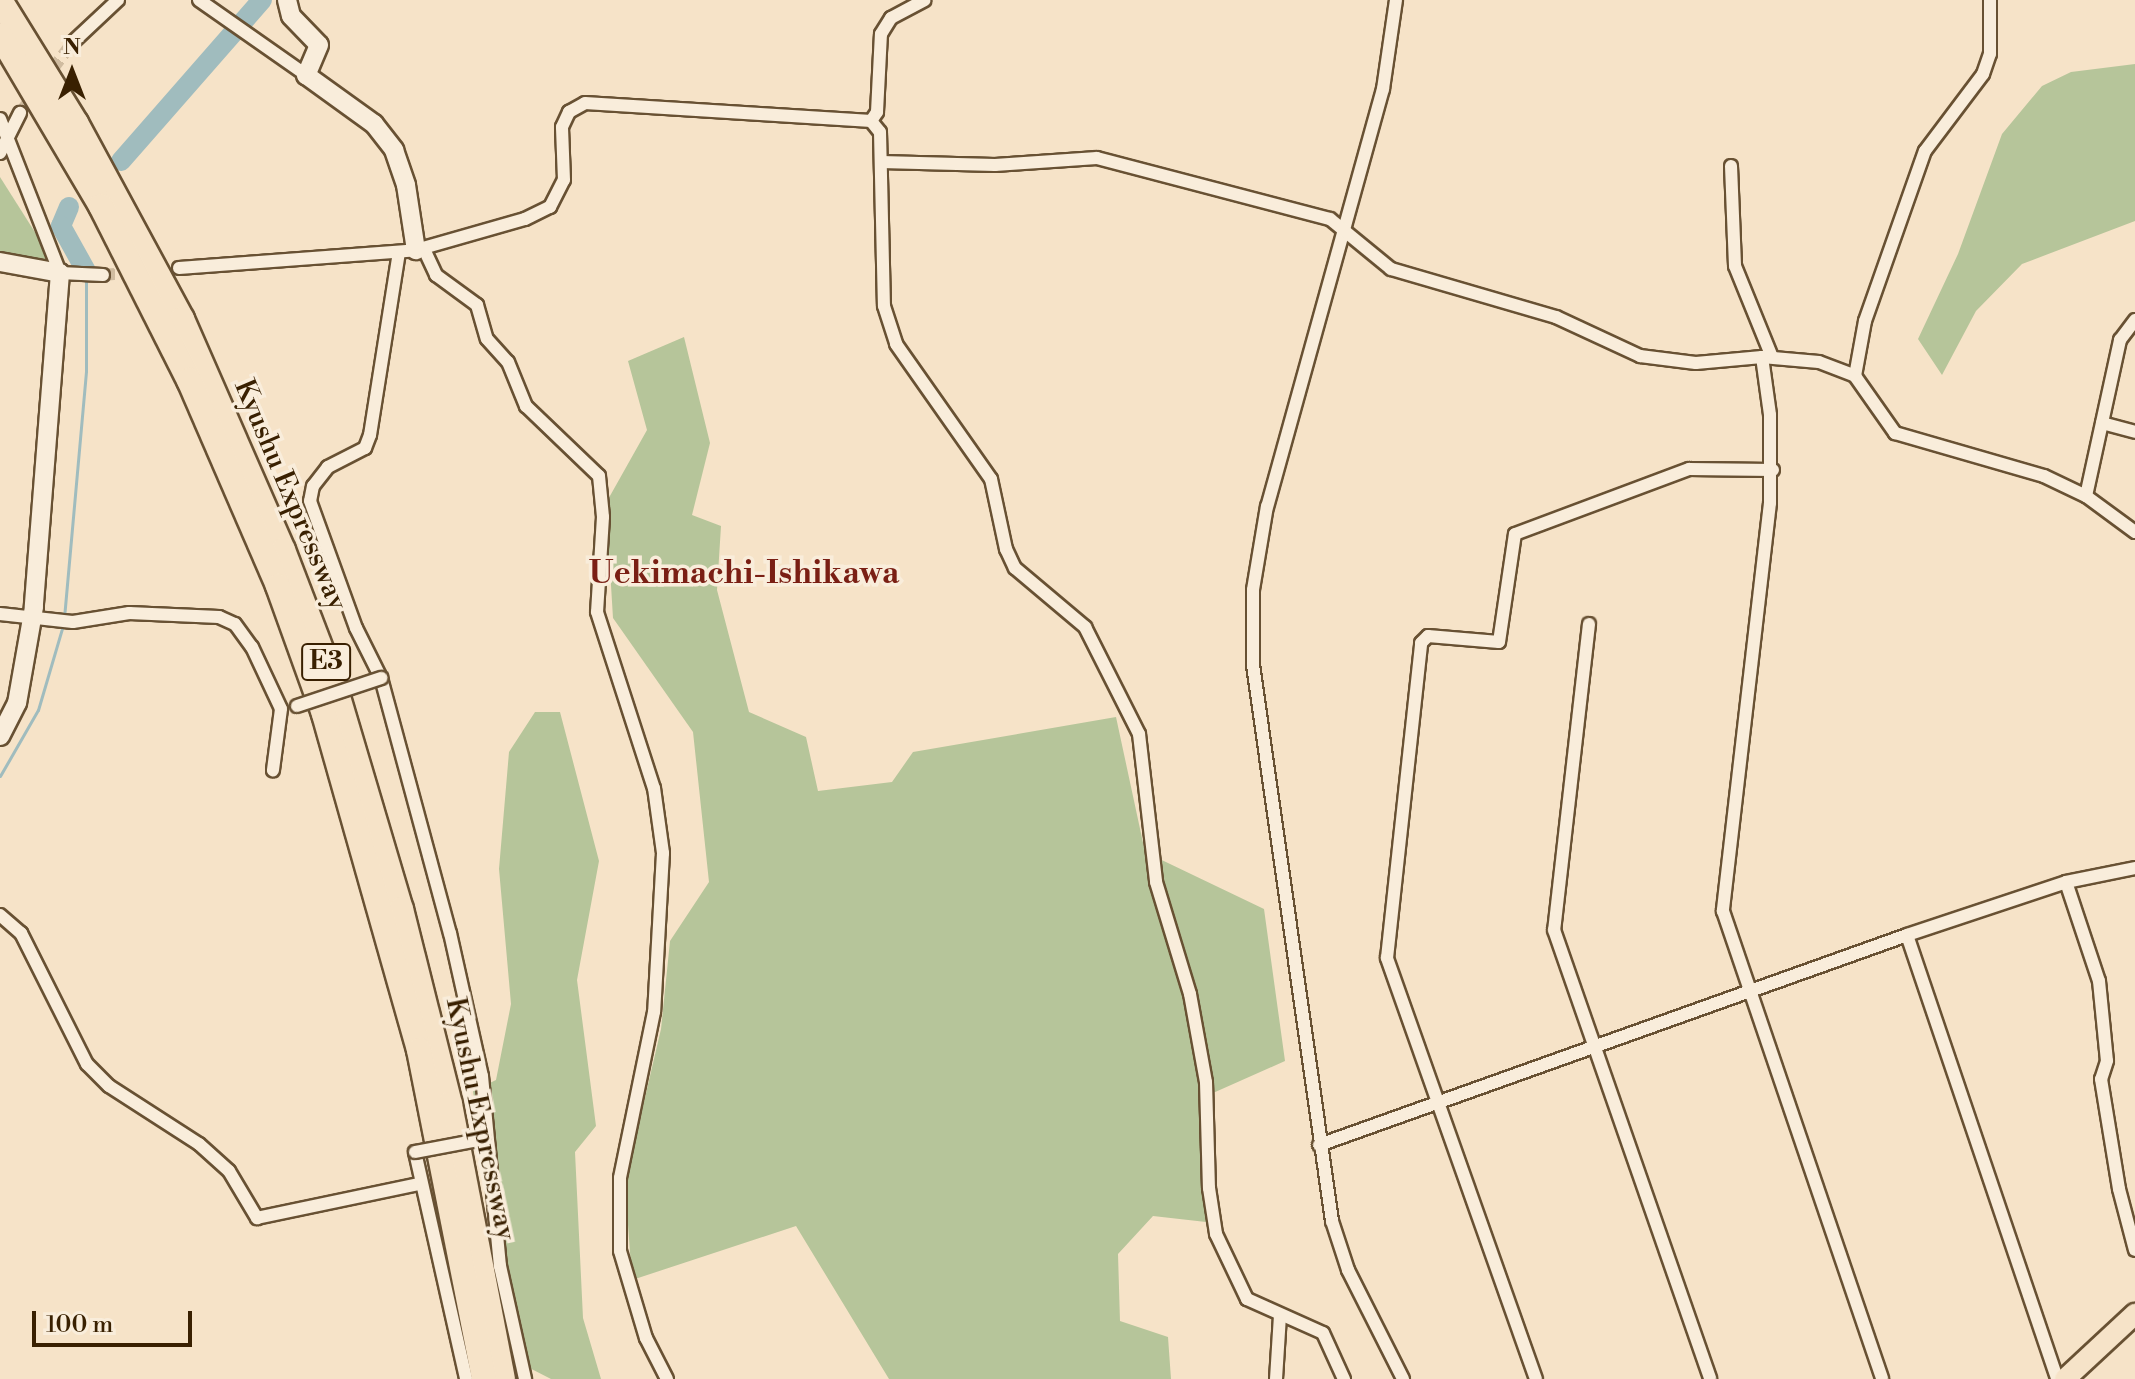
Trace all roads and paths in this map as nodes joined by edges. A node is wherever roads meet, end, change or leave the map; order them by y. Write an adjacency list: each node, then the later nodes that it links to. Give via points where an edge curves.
1 (0, 0): 54 (highway, Kyushu Expressway / E3, via 76,123 182,319 283,550 333,680 401,909 450,1104)
2 (118, 0): 9 (street)
3 (287, 0): 10 (street, via 291,16 319,45)
4 (925, 0): 13 (street, via 891,18 881,34 877,112)
5 (1396, 0): 18 (street, via 1383,89)
6 (1990, 0): 26 (street, via 1990,54 1983,74 1925,151 1865,321)
7 (202, 2): 10 (street)
8 (0, 35): 53 (highway, Kyushu Expressway / E3, via 101,206 183,366 278,586 324,714 419,1050)
9 (72, 43)
10 (306, 75): 19 (street, via 374,124 394,150 406,185)
11 (20, 113): 14 (street)
12 (0, 119): 14 (street)
13 (871, 121): 16 (street, via 880,132); 19 (street, via 585,103 569,112 562,127 564,180 550,207 467,239)
14 (8, 138): 15 (street); 22 (street)
15 (0, 153)
16 (881, 162): 18 (street, via 995,165 1097,158); 51 (street, via 884,306 896,344 991,479 1015,568 1085,627 1139,734 1156,882 1190,994 1206,1082 1210,1211 1247,1299)
17 (1731, 166): 25 (street, via 1735,266)
18 (1344, 226): 25 (street, via 1391,269 1556,317 1640,356 1696,363); 47 (street, via 1267,506 1253,590 1253,665 1305,1008)
19 (413, 250): 21 (street); 35 (street, via 365,448 328,467 313,486 310,501 356,628); 56 (street, via 477,305 487,339 508,362 526,406 599,476 599,623 654,788 663,853 654,1012 620,1178 620,1251 646,1338)
20 (0, 262): 22 (street)
21 (179, 268)
22 (66, 273): 23 (street); 33 (street)
23 (103, 275)
24 (2135, 320): 27 (street, via 2120,340)
25 (1767, 357): 26 (street, via 1819,362); 29 (street)
26 (1855, 376): 30 (street, via 1895,433 1964,449)
27 (2102, 423): 28 (street); 30 (street)
28 (2135, 432)
29 (1773, 470): 43 (street, via 1723,911); 45 (street, via 1689,469 1515,534 1499,642 1428,636 1421,643 1386,945)
30 (2086, 496): 31 (street)
31 (2135, 532)
32 (0, 614): 33 (street)
33 (40, 621): 36 (street, via 129,613 219,617 235,624 252,647); 37 (street, via 17,703)
34 (1589, 624): 44 (street, via 1554,930)
35 (381, 678): 36 (street, bridge); 46 (street, via 476,1047)
36 (281, 709): 38 (street)
37 (0, 736)
38 (273, 770)
39 (2135, 868): 40 (street)
40 (2066, 882): 42 (street); 49 (street, via 2099,981 2107,1061 2101,1079)
41 (0, 915): 48 (street, via 21,933 87,1064 109,1086 199,1144 229,1171 257,1218)
42 (1907, 935): 43 (street); 63 (street)
43 (1752, 989): 44 (street); 62 (street)
44 (1595, 1047): 45 (street); 61 (street)
45 (1438, 1103): 47 (street); 60 (street)
46 (484, 1139): 48 (street, bridge, via 415,1152); 55 (street, via 500,1266)
47 (1319, 1145): 59 (street, via 1339,1246)
48 (419, 1184): 52 (street, via 437,1241)
49 (2135, 1250)
50 (2135, 1314): 64 (main road)
51 (1280, 1316): 57 (street); 58 (street, via 1323,1333)
52 (466, 1379)
53 (484, 1379)
54 (503, 1379)
55 (525, 1379)
56 (667, 1379)
57 (1276, 1379)
58 (1344, 1379)
59 (1403, 1379)
60 (1536, 1379)
61 (1710, 1379)
62 (1882, 1379)
63 (2057, 1379)
64 (2065, 1379)

